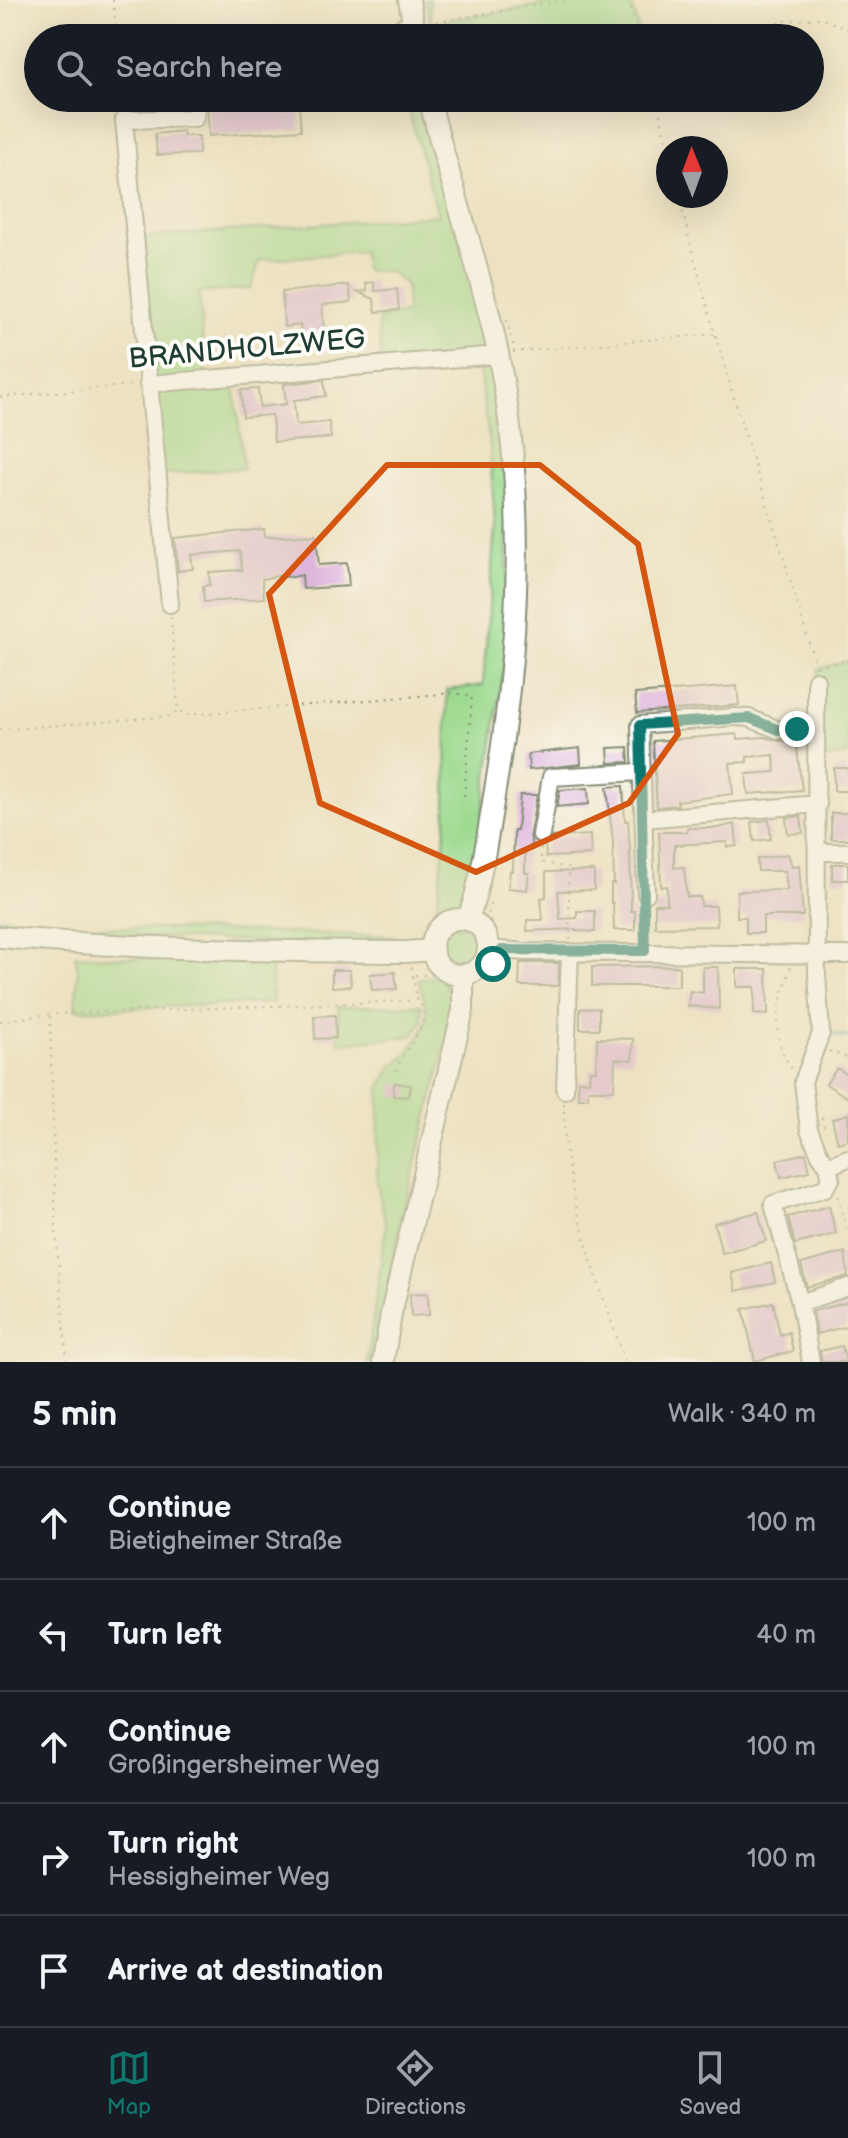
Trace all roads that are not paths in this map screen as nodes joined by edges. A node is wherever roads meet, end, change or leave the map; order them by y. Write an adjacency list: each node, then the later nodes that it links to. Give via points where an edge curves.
1 (409, 0): 2 (main road)
2 (409, 24)
3 (195, 112): 6 (street, via 195,118 124,120)
4 (433, 112): 5 (main road)
5 (509, 358): 6 (street, BRANDHOLZWEG); 17 (main road, via 516,595 501,758)
6 (148, 384): 7 (street)
7 (170, 604)
8 (816, 680): 9 (street)
9 (816, 728): 10 (street, via 779,730 749,718 640,725); 11 (street)
10 (641, 772): 12 (street); 13 (street, via 551,777)
11 (818, 804): 12 (street); 14 (street)
12 (644, 819): 16 (street)
13 (541, 835)
14 (819, 852): 15 (street); 22 (street)
15 (848, 852)
16 (646, 894)
17 (468, 920): 19 (main road); 20 (main road, via 441,927)
18 (0, 937): 20 (main road, via 220,951)
19 (495, 949): 21 (street); 24 (main road)
20 (433, 950): 24 (main road, via 440,966)
21 (570, 952): 22 (street); 25 (street)
22 (819, 955): 23 (street); 27 (street, via 821,1033 803,1082 809,1130)
23 (848, 955)
24 (463, 980): 30 (main road, via 463,1010)
25 (565, 1090)
26 (848, 1158): 27 (street)
27 (828, 1166): 29 (street, via 831,1179 825,1188 773,1204)
28 (848, 1287): 29 (street)
29 (800, 1303): 31 (street)
30 (383, 1362)
31 (811, 1362)

